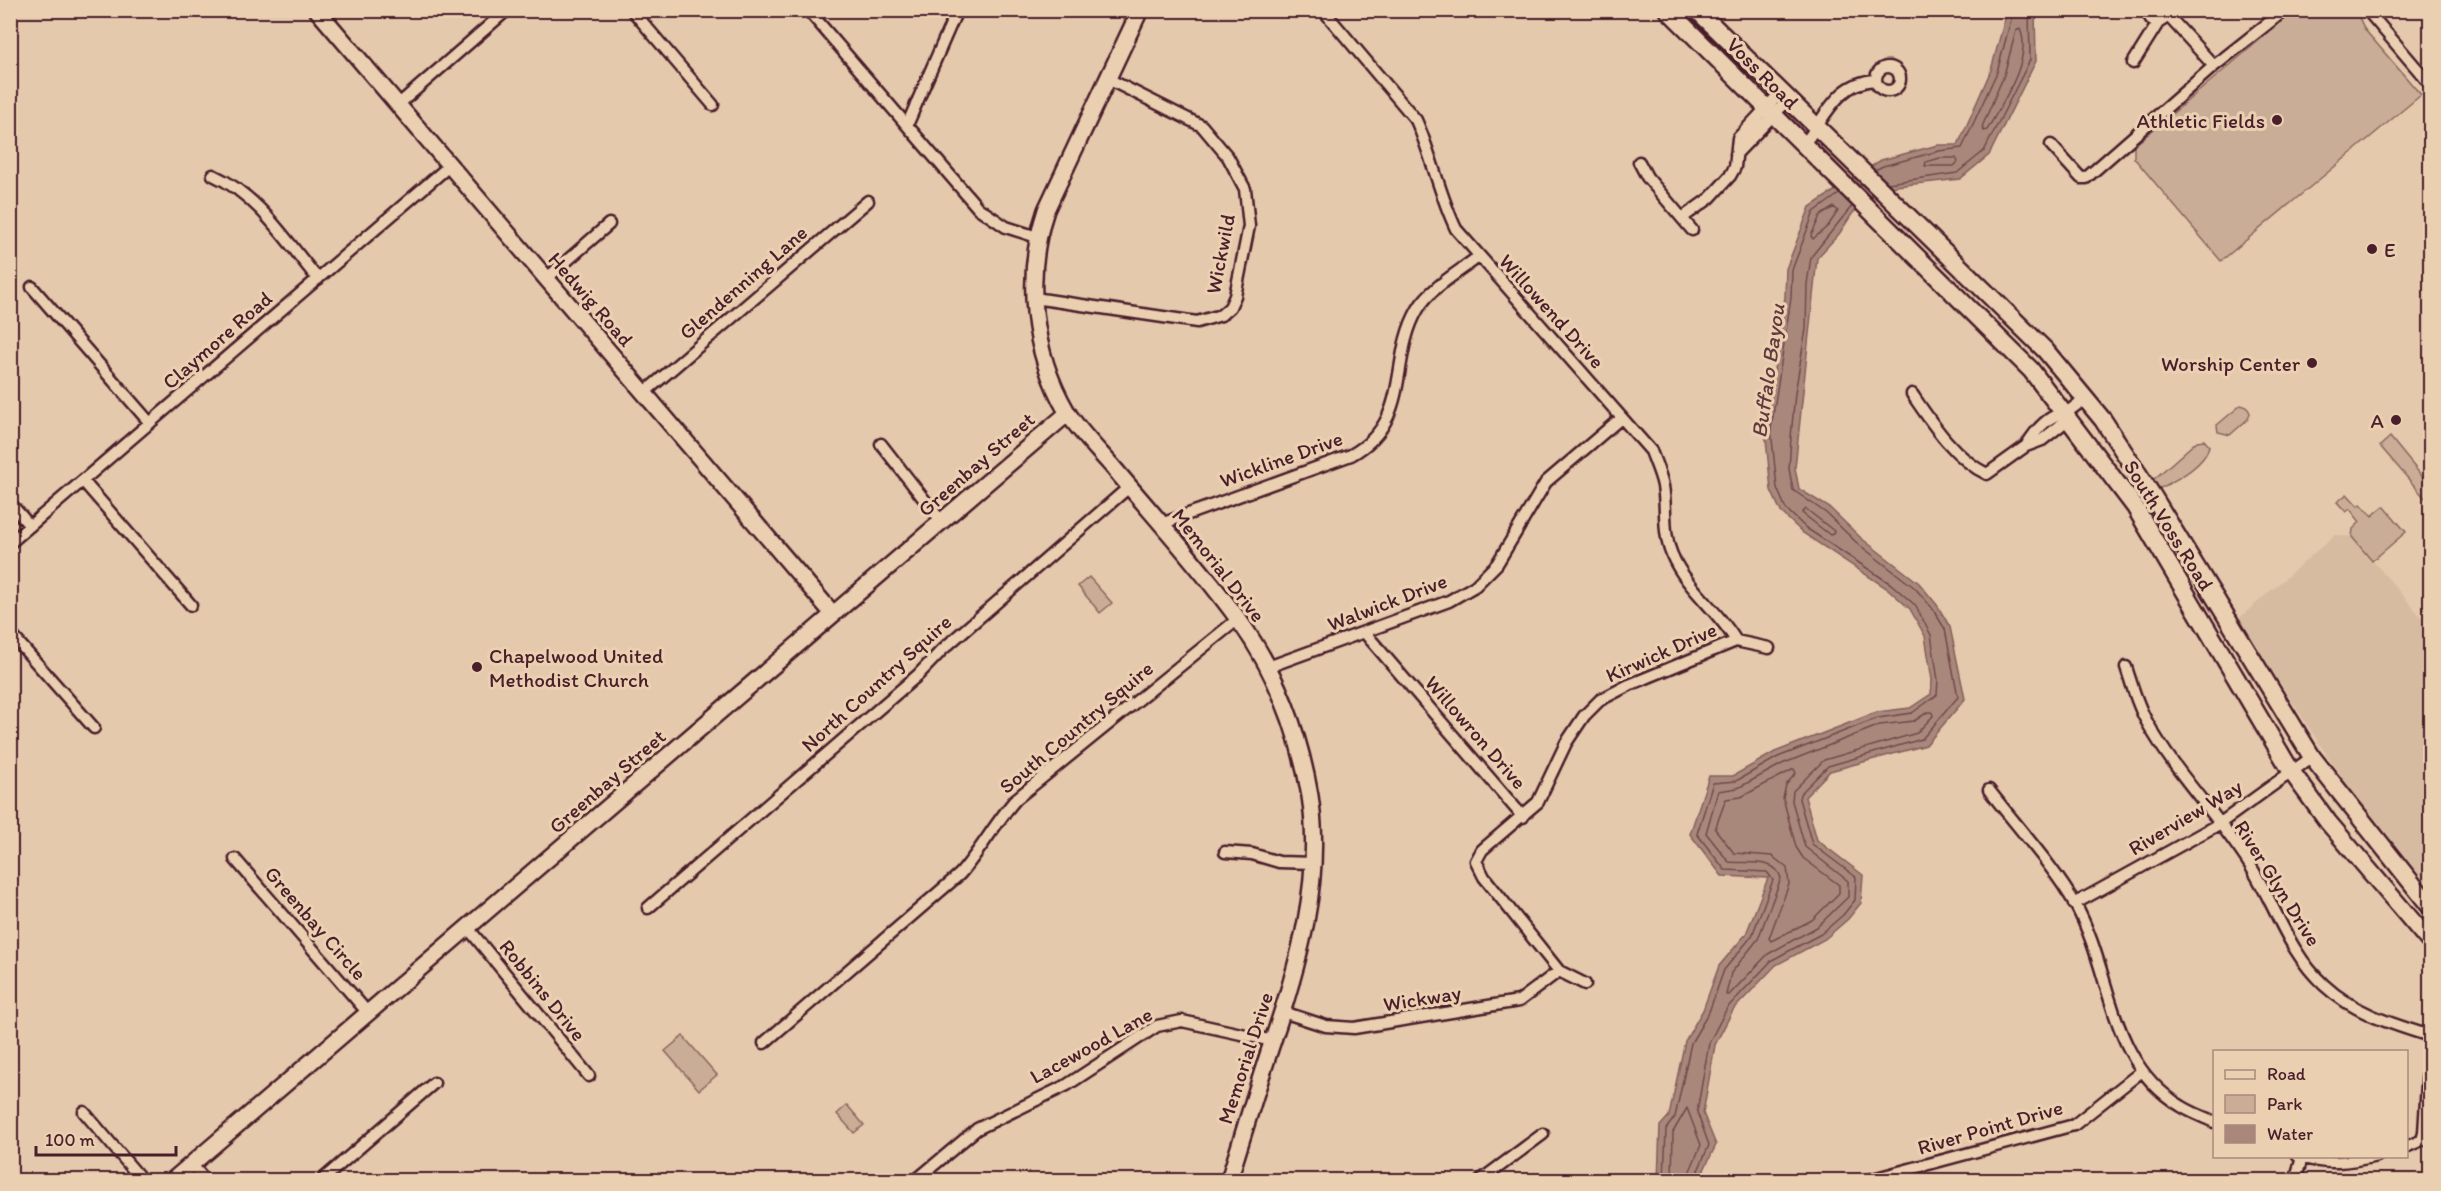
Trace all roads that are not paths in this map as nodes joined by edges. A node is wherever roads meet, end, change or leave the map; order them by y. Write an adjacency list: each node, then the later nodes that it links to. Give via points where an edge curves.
1 (317, 10): 23 (street, Hedwig Road)
2 (507, 10): 23 (street)
3 (632, 10): 24 (street)
4 (808, 10): 26 (street)
5 (957, 10): 26 (street)
6 (1140, 10): 19 (street, Memorial Drive)
7 (1323, 10): 40 (street, Willowend Drive, via 1416,120 1443,204 1456,230)
8 (1668, 10): 16 (main road, Voss Road)
9 (1697, 10): 15 (main road, Voss Road)
10 (2146, 10): 14 (street, via 2151,20)
11 (2285, 10): 18 (street)
12 (2367, 10): 21 (street)
13 (2174, 14): 14 (street); 18 (street)
14 (2158, 22): 17 (street)
15 (1716, 29): 16 (main road); 22 (main road, Voss Road)
16 (1701, 43): 25 (main road, Voss Road)
17 (2133, 63)
18 (2214, 66): 29 (street, via 2086,178 2081,178)
19 (1108, 79): 39 (street, Memorial Drive); 45 (street, Wickwild, via 1202,126 1228,157 1245,189 1249,226 1235,296 1221,315 1197,322)
20 (1876, 80): 27 (street, via 1861,81 1843,91 1831,102)
21 (2430, 84)
22 (1784, 96): 25 (street); 27 (main road, Voss Road)
23 (399, 104): 32 (street, Hedwig Road)
24 (713, 105)
25 (1771, 112): 28 (main road, Voss Road); 36 (street, via 1736,155 1730,176 1710,198)
26 (908, 123): 39 (street, via 990,219)
27 (1818, 127): 28 (street); 30 (main road, Voss Road)
28 (1803, 145): 33 (main road, Voss Road)
29 (2051, 145)
30 (1842, 149): 43 (main road, South Voss Road)
31 (1639, 162): 36 (street)
32 (449, 166): 41 (street, Claymore Road); 42 (street, Hedwig Road)
33 (1825, 167): 46 (main road, South Voss Road)
34 (213, 175): 41 (street, via 249,198)
35 (868, 201): 47 (street, Glendenning Lane)
36 (1682, 218): 38 (street)
37 (609, 224): 42 (street)
38 (1692, 230)
39 (1037, 237): 45 (street, Memorial Drive)
40 (1478, 257): 52 (street, Willowend Drive); 59 (street, Wickline Drive, via 1418,308 1390,415 1376,440 1352,455)
41 (318, 279): 53 (street, Claymore Road)
42 (546, 279): 47 (street, Hedwig Road)
43 (1978, 284): 46 (main road, via 1973,291); 49 (main road, South Voss Road, via 2045,350)
44 (32, 287): 53 (street)
45 (1034, 298): 50 (street, Memorial Drive, via 1044,360)
46 (1971, 311): 51 (main road, South Voss Road, via 2031,370)
47 (644, 393): 63 (street, Hedwig Road)
48 (1912, 394): 51 (street, via 1971,467 1987,474 2026,446 2042,440 2061,425)
49 (2086, 398): 51 (street); 64 (main road, South Voss Road)
50 (1068, 413): 56 (street, Memorial Drive); 58 (street, Greenbay Street)
51 (2067, 413): 66 (main road, South Voss Road, via 2135,507)
52 (1621, 417): 68 (street, Walwick Drive, via 1546,482 1497,564 1475,586 1449,601); 69 (street, Willowend Drive, via 1651,451 1663,486 1665,533 1672,556 1724,620)
53 (150, 423): 55 (street, Claymore Road)
54 (881, 444): 58 (street)
55 (82, 481): 60 (street, Claymore Road); 62 (street)
56 (1129, 487): 59 (street, Memorial Drive); 84 (street, North Country Squire)
57 (10, 503): 60 (street)
58 (941, 521): 63 (street, Greenbay Street)
59 (1161, 524): 65 (street, Memorial Drive)
60 (30, 526): 61 (street, Claymore Road)
61 (10, 543)
62 (191, 605)
63 (833, 614): 85 (street, Greenbay Street)
64 (2227, 616): 66 (main road); 74 (main road, South Voss Road)
65 (1238, 619): 71 (street, Memorial Drive); 93 (street, South Country Squire, via 1016,799 995,822 979,852 960,874)
66 (2206, 629): 75 (main road, South Voss Road)
67 (10, 633): 73 (street)
68 (1365, 633): 71 (street, Walwick Drive); 77 (street, Willowron Drive)
69 (1736, 641): 70 (street, Kirwick Drive); 77 (street, Kirwick Drive, via 1600,700 1572,734 1538,802)
70 (1769, 648)
71 (1268, 667): 81 (street, Memorial Drive, via 1302,758 1310,796)
72 (2126, 667): 78 (street, River Glyn Drive, via 2145,720)
73 (94, 728)
74 (2312, 757): 75 (street, Riverview Way); 83 (main road, South Voss Road)
75 (2291, 771): 78 (street, Riverview Way); 86 (main road, South Voss Road, via 2328,822)
76 (1989, 790): 82 (street)
77 (1523, 817): 87 (street, Willowron Drive, via 1482,850 1476,861 1484,877)
78 (2219, 824): 82 (street, Riverview Way); 91 (street, River Glyn Drive, via 2248,862 2292,946 2325,986 2368,1015)
79 (1225, 852): 81 (street, via 1279,862)
80 (235, 859): 90 (street, Greenbay Circle)
81 (1314, 863): 89 (street, Memorial Drive, via 1307,919)
82 (2074, 903): 94 (street, via 2097,956 2117,1027)
83 (2430, 906)
84 (648, 908)
85 (468, 928): 90 (street, Greenbay Street); 95 (street, Robbins Drive)
86 (2430, 942)
87 (1559, 971): 88 (street, Willowron Drive); 89 (street, Wickway, via 1519,1001 1354,1028 1326,1026)
88 (1585, 984)
89 (1283, 1012): 92 (street, Memorial Drive)
90 (368, 1013): 104 (street, Greenbay Street)
91 (2430, 1035): 100 (street, via 2422,1140)
92 (1273, 1041): 109 (street, Lacewood Lane, via 1182,1021 1157,1026 1067,1085 977,1129); 110 (street, Memorial Drive)
93 (764, 1043)
94 (2142, 1071): 98 (street, via 2182,1107); 112 (street, River Point Drive, via 2074,1125)
95 (589, 1076)
96 (434, 1083): 108 (street)
97 (84, 1112): 105 (street)
98 (2213, 1122)
99 (1543, 1134): 111 (street)
100 (2408, 1146)
101 (2300, 1158): 113 (street)
102 (2306, 1158): 103 (street, via 2336,1163)
103 (2365, 1158)
104 (192, 1166): 106 (street, Greenbay Street); 107 (street)
105 (142, 1180)
106 (173, 1180)
107 (205, 1180)
108 (322, 1180)
109 (916, 1180)
110 (1228, 1180)
111 (1481, 1180)
112 (1869, 1180)
113 (2295, 1180)

